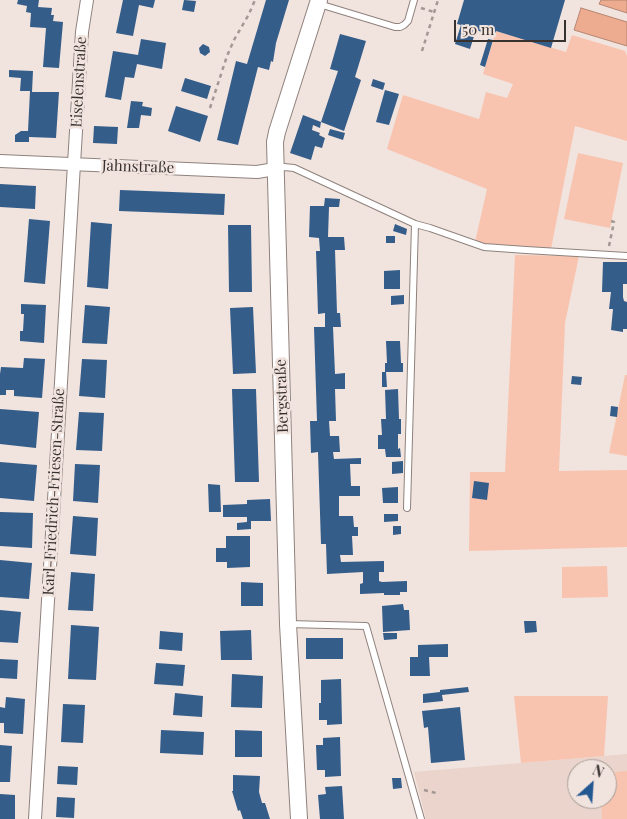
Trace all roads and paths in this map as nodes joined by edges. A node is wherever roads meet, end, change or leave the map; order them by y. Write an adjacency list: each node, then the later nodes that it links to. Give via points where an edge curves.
1 (87, 0): 9 (street, Eiselenstraße)
2 (255, 0): 7 (path, via 227,56)
3 (414, 0): 5 (lane, via 408,21 400,27)
4 (438, 0): 6 (path)
5 (318, 2): 10 (street, Bergstraße, via 277,132)
6 (422, 51)
7 (210, 108)
8 (0, 161): 9 (street, Jahnstraße)
9 (74, 164): 10 (street, Jahnstraße, via 257,172); 17 (street, Karl-Friedrich-Friesen-Straße)
10 (275, 169): 12 (lane, via 294,168); 16 (street, Bergstraße)
11 (611, 221): 13 (path, via 614,222)
12 (415, 224): 13 (lane, via 484,247); 15 (lane)
13 (608, 255): 14 (lane)
14 (627, 256)
15 (407, 508)
16 (288, 624): 18 (street, Bergstraße); 19 (lane, via 366,626)
17 (35, 819)
18 (299, 819)
19 (421, 819)

